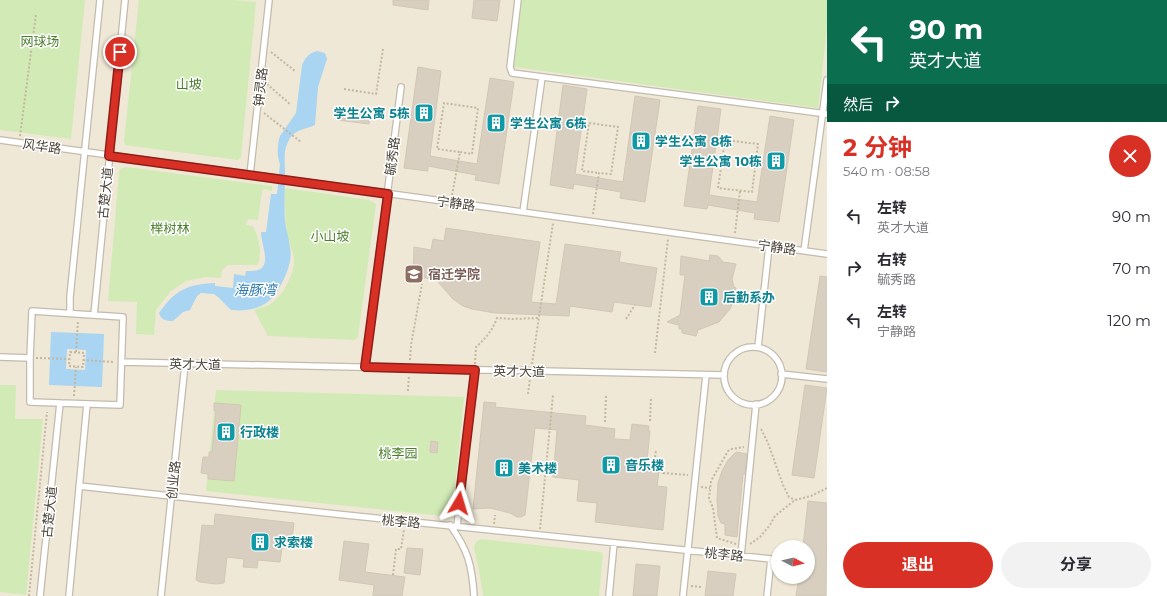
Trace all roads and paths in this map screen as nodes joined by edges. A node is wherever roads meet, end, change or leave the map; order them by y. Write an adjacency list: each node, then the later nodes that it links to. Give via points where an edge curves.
1 (100, 0): 20 (lane, 古楚大道)
2 (125, 0): 22 (lane, 古楚大道)
3 (269, 0): 24 (lane, 钟灵路)
4 (518, 0): 9 (lane, via 510,67 512,73)
5 (36, 14): 17 (path)
6 (383, 49): 13 (path, via 376,94)
7 (271, 51): 8 (path)
8 (295, 71)
9 (542, 77): 16 (lane); 28 (lane)
10 (827, 80): 16 (lane)
11 (267, 84): 14 (path)
12 (401, 87): 26 (lane, 毓秀路)
13 (344, 89)
14 (291, 105)
15 (264, 112): 19 (path)
16 (825, 113): 34 (lane)
17 (20, 136)
18 (0, 140): 20 (lane, 风华路)
19 (301, 142)
20 (85, 152): 22 (lane, 宁静路); 38 (lane, 古楚大道)
21 (460, 152): 21 (path, via 472,154 478,108 444,103 437,149); 27 (path)
22 (109, 156): 24 (lane, 宁静路); 39 (lane, 古楚大道)
23 (598, 173): 23 (path, via 611,174 618,127 588,123 582,170); 30 (path)
24 (250, 175): 26 (lane, 宁静路)
25 (740, 191): 25 (path, via 718,188 725,140 758,144 752,192); 32 (path)
26 (388, 194): 27 (lane, 宁静路); 55 (lane, 毓秀路)
27 (451, 202): 28 (lane, 宁静路)
28 (523, 212): 29 (lane, 宁静路)
29 (554, 216): 30 (lane, 宁静路); 40 (path)
30 (592, 221): 31 (lane, 宁静路)
31 (669, 232): 33 (lane, 宁静路); 45 (path)
32 (734, 237)
33 (769, 246): 34 (lane, 宁静路); 43 (lane)
34 (804, 251): 35 (lane, 宁静路)
35 (827, 254)
36 (422, 284): 56 (path)
37 (635, 305): 41 (path)
38 (70, 313): 39 (lane); 47 (lane, via 32,311)
39 (94, 315): 52 (lane, via 123,317)
40 (539, 318): 57 (path, via 497,318 487,336 476,347); 58 (path)
41 (626, 319)
42 (78, 324): 44 (path)
43 (758, 348): 59 (lane, via 775,357); 61 (lane, via 748,347 731,357)
44 (76, 352): 49 (path, via 70,352); 50 (path, via 84,353)
45 (655, 353)
46 (0, 357): 47 (lane)
47 (30, 358): 69 (lane, via 30,402)
48 (37, 358): 49 (path)
49 (69, 359): 54 (path, via 69,366)
50 (84, 360): 51 (path); 54 (path, via 83,367)
51 (110, 362)
52 (122, 362): 53 (lane, 英才大道); 70 (lane, via 120,404)
53 (185, 364): 55 (lane, 英才大道); 81 (lane, 创业路)
54 (76, 367): 66 (path)
55 (365, 367): 56 (lane, 英才大道)
56 (409, 368): 57 (lane, 英才大道); 63 (path)
57 (475, 370): 58 (lane, 英才大道); 85 (lane)
58 (531, 371): 60 (lane, 英才大道); 64 (path)
59 (781, 374): 62 (lane); 71 (lane, via 776,394 761,404)
60 (706, 375): 61 (lane, 英才大道); 79 (lane)
61 (724, 375): 71 (lane, via 725,384 735,399 743,403)
62 (827, 379)
63 (408, 392)
64 (528, 394)
65 (553, 395): 86 (path)
66 (74, 396)
67 (606, 396): 74 (path)
68 (651, 397): 73 (path)
69 (60, 403): 70 (lane); 94 (lane, 古楚大道)
70 (87, 404): 80 (lane)
71 (756, 404): 75 (lane)
72 (47, 412): 93 (path)
73 (650, 421)
74 (605, 422)
75 (754, 422): 82 (path, via 763,431 789,497); 89 (lane)
76 (656, 450): 78 (path)
77 (646, 464): 78 (path)
78 (654, 465): 79 (path, via 663,466 663,473)
79 (696, 476): 88 (lane)
80 (79, 486): 81 (lane, 桃李路); 95 (lane)
81 (172, 496): 83 (lane, 桃李路); 96 (lane, 创业路)
82 (795, 500)
83 (405, 521): 84 (lane, 桃李路); 90 (path, via 401,549 396,549)
84 (450, 525): 85 (lane, 桃李路); 97 (lane, via 467,553)
85 (457, 526): 86 (lane, 桃李路)
86 (539, 535): 87 (lane, 桃李路)
87 (614, 542): 88 (lane, 桃李路); 98 (lane)
88 (688, 550): 89 (lane, 桃李路); 91 (lane)
89 (740, 556): 100 (lane, 桃李路, via 771,559)
90 (393, 575)
91 (684, 585): 92 (path); 99 (lane)
92 (702, 587)
93 (29, 596)
94 (40, 596)
95 (69, 596)
96 (161, 596)
97 (474, 596)
98 (609, 596)
99 (683, 596)
100 (767, 596)

